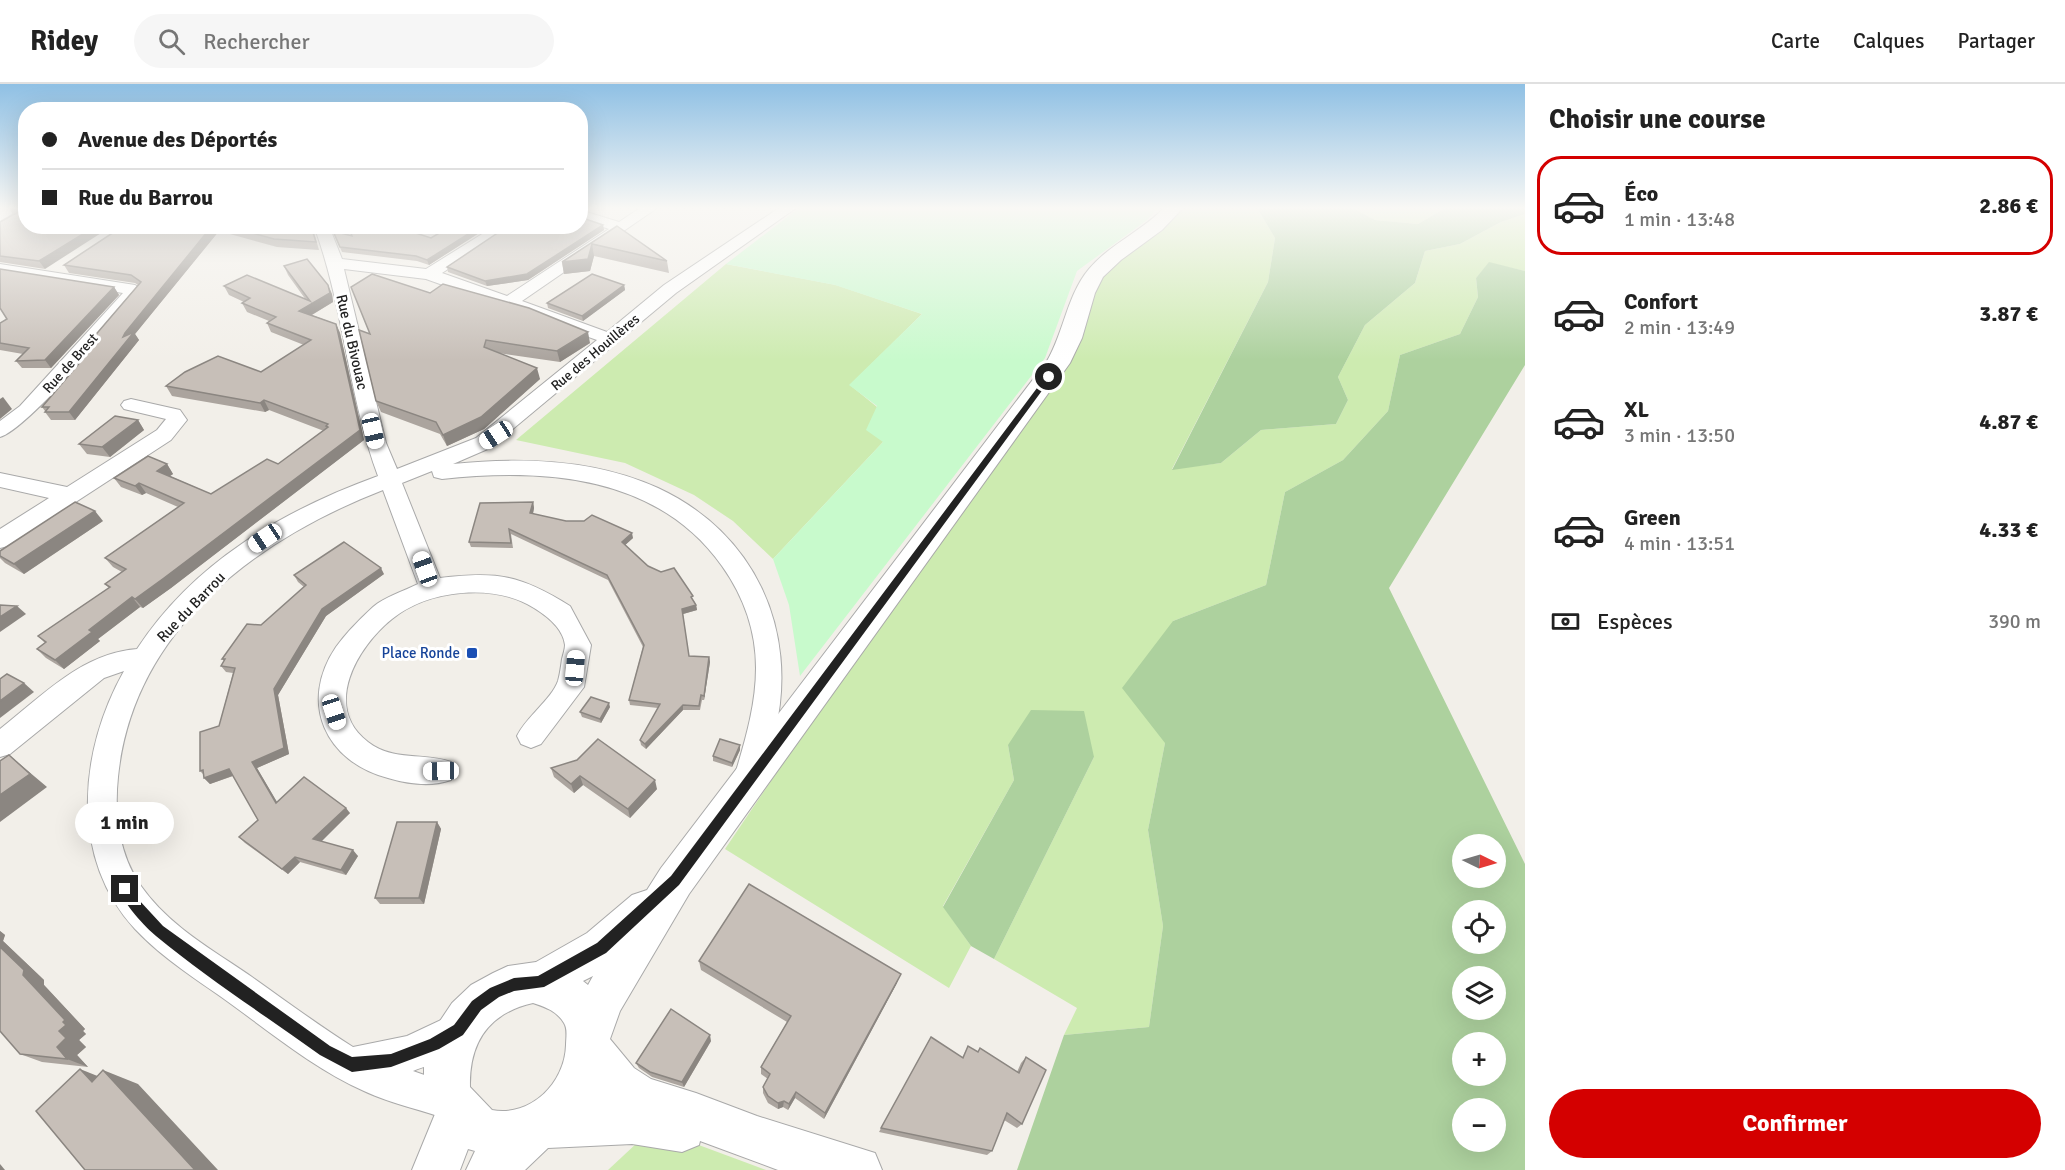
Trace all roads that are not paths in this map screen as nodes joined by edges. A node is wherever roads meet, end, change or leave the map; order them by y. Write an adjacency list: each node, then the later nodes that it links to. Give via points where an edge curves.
1 (332, 259): 6 (street, Rue du Bivouac)
2 (454, 259): 9 (street)
3 (575, 259): 11 (street)
4 (713, 259): 12 (street, Rue des Houillères)
5 (1111, 259): 24 (street, via 1084,293 1073,333 1058,363)
6 (334, 263): 9 (street); 15 (street, Rue du Bivouac, via 376,443)
7 (66, 265): 10 (street)
8 (0, 269): 10 (street)
9 (429, 274): 11 (street)
10 (47, 277): 14 (street, Rue de Brest, via 135,290 27,410)
11 (510, 302): 12 (street)
12 (611, 339): 15 (street, Rue des Houillères, via 483,443)
13 (130, 405): 17 (street, via 173,414 177,420 165,435)
14 (0, 430)
15 (392, 479): 19 (street, Rue du Bivouac); 20 (street, Rue du Barrou, via 296,519 255,544 182,611); 24 (street, via 497,466 579,472 621,482 655,496 713,538 747,585 768,642 768,692)
16 (0, 480): 17 (street)
17 (70, 495): 18 (street)
18 (0, 540)
19 (432, 589): 21 (street, via 473,581 512,584 545,598 567,621 577,651 570,686 548,721); 23 (street, via 394,606 363,631 341,662 332,695 339,727 361,753 397,769)
20 (144, 659): 22 (street, via 116,661 95,670); 29 (street, Rue du Barrou, via 121,705 104,764 102,817 115,870 134,904 159,930 325,1050)
21 (531, 736)
22 (0, 745)
23 (441, 771)
24 (748, 784): 25 (street)
25 (675, 880): 26 (street, via 602,948); 28 (street, via 605,996)
26 (539, 983): 27 (street, via 514,984 495,992 477,1005); 28 (street, via 572,998 583,1014)
27 (458, 1030): 29 (street, via 423,1050 391,1060); 30 (street, via 447,1072)
28 (589, 1041): 31 (street, via 586,1071 576,1092); 32 (street, via 609,1074 630,1094)
29 (352, 1065): 30 (street, Rue du Barrou, via 380,1080 429,1092)
30 (456, 1107): 31 (street, via 473,1126 491,1134 511,1135); 33 (street)
31 (538, 1128): 32 (street, via 632,1121); 34 (street)
32 (757, 1140): 35 (street)
33 (436, 1170)
34 (490, 1170)
35 (858, 1170)

